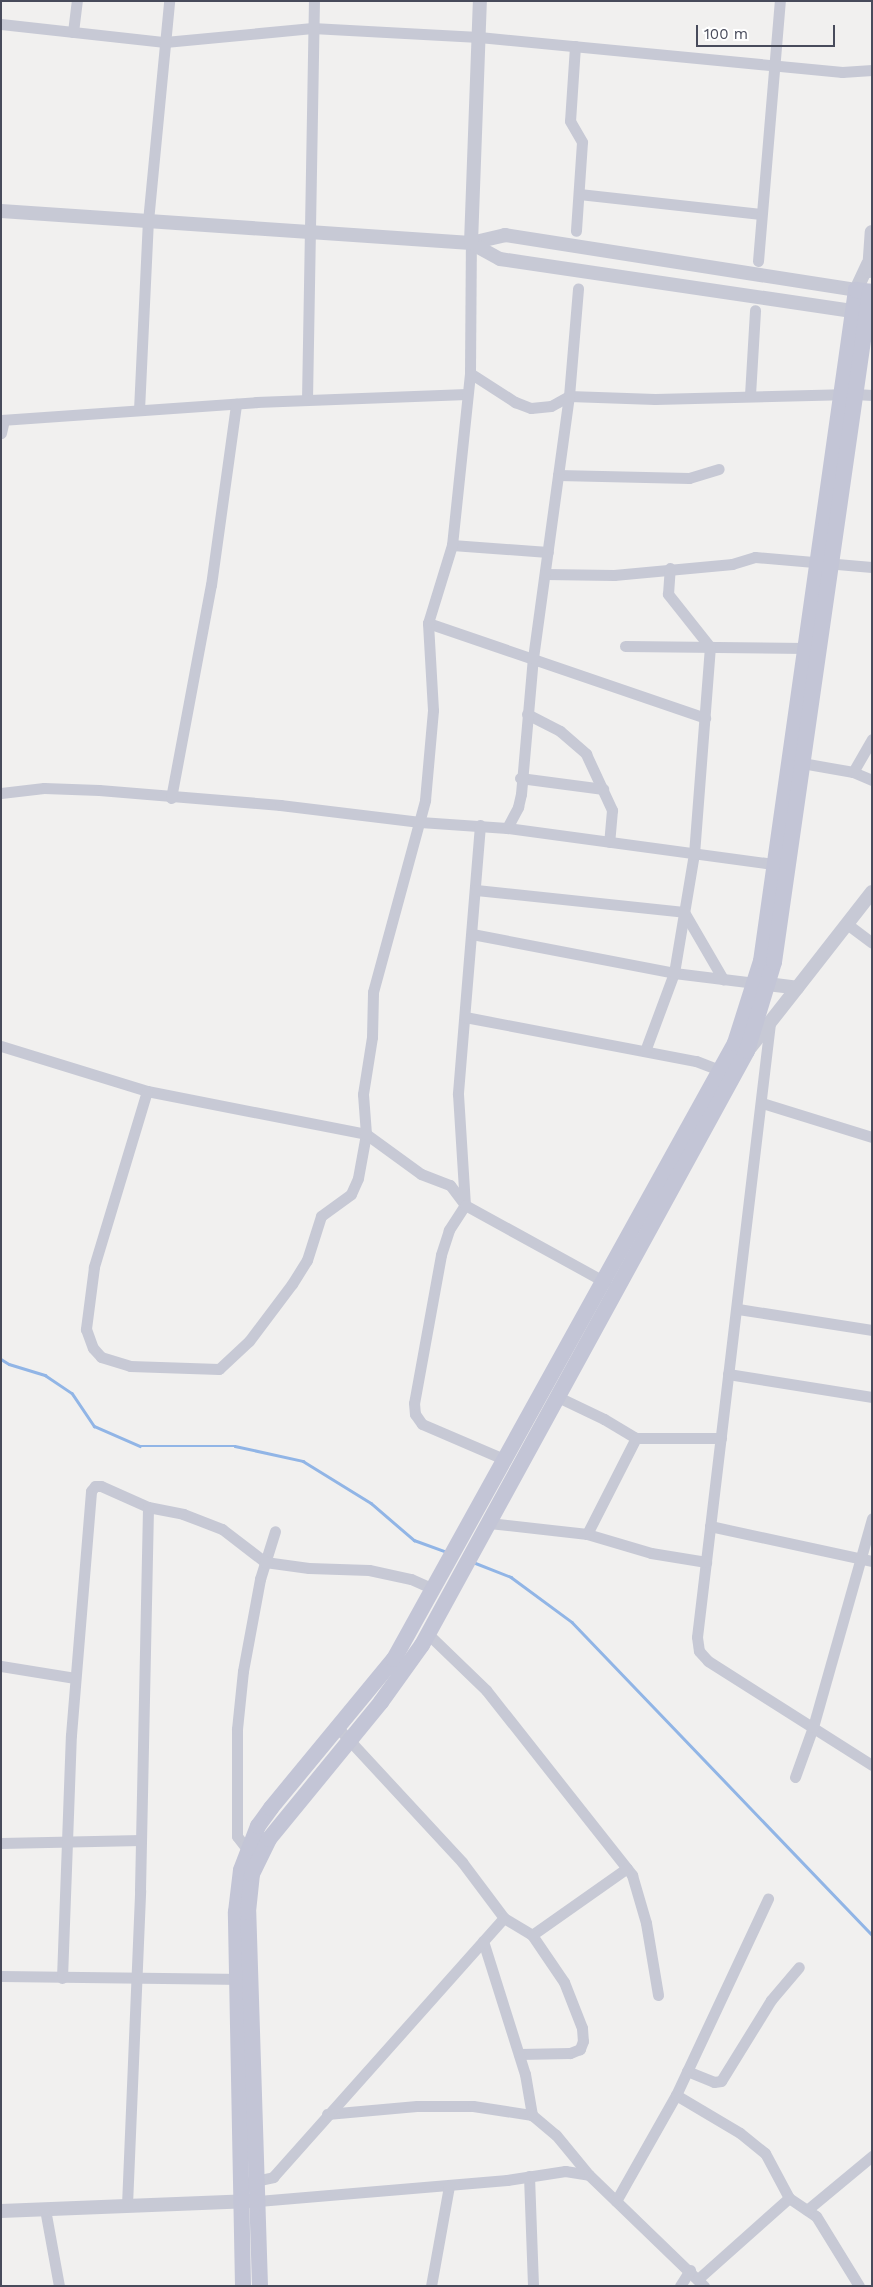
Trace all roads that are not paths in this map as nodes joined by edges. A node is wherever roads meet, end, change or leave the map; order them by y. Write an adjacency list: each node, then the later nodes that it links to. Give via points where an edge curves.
1 (76, 1): 8 (street)
2 (169, 1): 10 (street)
3 (314, 1): 7 (street)
4 (480, 1): 9 (street)
5 (780, 1): 12 (street)
6 (1, 24): 8 (street)
7 (312, 28): 9 (street); 10 (street); 19 (street)
8 (73, 32): 10 (street)
9 (479, 37): 11 (street); 21 (street)
10 (165, 42): 17 (street)
11 (575, 46): 12 (street); 14 (street, via 570,121 582,142)
12 (772, 65): 13 (street, via 842,72); 16 (street)
13 (872, 70)
14 (580, 194): 16 (street); 18 (street)
15 (1, 211): 17 (street)
16 (761, 214): 22 (street)
17 (148, 221): 19 (street); 35 (street)
18 (576, 230)
19 (311, 232): 21 (street); 33 (street)
20 (872, 232): 24 (street)
21 (471, 244): 24 (street, via 505,234); 26 (street, via 500,259); 27 (street)
22 (758, 261)
23 (578, 288): 32 (street)
24 (866, 291): 26 (main road)
25 (755, 310): 30 (street)
26 (864, 312): 29 (main road)
27 (470, 373): 28 (street); 32 (street, via 515,402 531,408 551,406)
28 (467, 394): 33 (street); 40 (street)
29 (848, 394): 30 (street); 31 (street); 42 (main road)
30 (750, 395): 32 (street)
31 (872, 395)
32 (569, 396): 39 (street)
33 (307, 400): 34 (street)
34 (236, 404): 35 (street); 60 (street, via 211,585)
35 (140, 410): 36 (street)
36 (2, 420): 37 (street)
37 (1, 433)
38 (718, 469): 39 (street, via 688,478)
39 (558, 475): 41 (street)
40 (452, 545): 41 (street); 46 (street)
41 (548, 552): 45 (street)
42 (824, 563): 43 (street); 44 (street, via 754,557 722,565); 49 (main road); 54 (main road)
43 (872, 567)
44 (670, 568): 45 (street, via 614,575); 48 (street, via 668,594)
45 (545, 574): 50 (street)
46 (428, 623): 50 (street); 61 (street, via 432,710)
47 (625, 646): 48 (street)
48 (710, 647): 49 (street); 52 (street)
49 (805, 648): 66 (main road)
50 (534, 658): 51 (street); 52 (street)
51 (527, 714): 56 (street); 58 (street, via 560,731 586,754)
52 (704, 718): 65 (street)
53 (872, 739): 55 (street)
54 (802, 763): 55 (street); 75 (main road)
55 (853, 772): 57 (street)
56 (520, 778): 58 (street); 63 (street, via 518,807)
57 (872, 780)
58 (603, 789): 64 (street, via 612,810)
59 (1, 793): 60 (street, via 53,788)
60 (171, 798): 61 (street, via 280,805)
61 (420, 822): 62 (street); 85 (street, via 383,945 373,992 372,1037 362,1094)
62 (480, 825): 63 (street); 67 (street)
63 (507, 828): 64 (street)
64 (609, 842): 65 (street)
65 (694, 854): 66 (street); 69 (street)
66 (775, 864): 75 (main road)
67 (476, 890): 69 (street); 71 (street)
68 (872, 892): 70 (street)
69 (684, 912): 73 (street); 74 (street)
70 (847, 924): 72 (street); 76 (street)
71 (472, 934): 73 (street); 77 (street)
72 (872, 943)
73 (674, 974): 74 (street); 80 (street)
74 (723, 979): 75 (street)
75 (763, 984): 76 (street); 81 (main road); 82 (main road, via 736,1043)
76 (797, 988): 78 (street)
77 (465, 1017): 80 (street); 87 (street, via 458,1094)
78 (770, 1023): 81 (street); 84 (street)
79 (1, 1046): 83 (street)
80 (645, 1051): 82 (street)
81 (747, 1051): 82 (main road)
82 (727, 1074): 88 (main road); 92 (main road)
83 (147, 1091): 85 (street); 85 (street, via 94,1268 86,1308 86,1329 93,1348 101,1357 130,1366 211,1371 226,1364 249,1341 292,1284 307,1260 321,1216 351,1194 358,1178)
84 (762, 1103): 86 (street); 89 (street)
85 (366, 1134): 87 (street, via 421,1174 450,1185)
86 (872, 1138)
87 (464, 1204): 88 (street); 96 (street, via 449,1230 441,1255 414,1403 415,1414 422,1424)
88 (605, 1282): 96 (main road)
89 (738, 1309): 90 (street); 91 (street)
90 (872, 1330)
91 (728, 1374): 93 (street); 95 (street)
92 (558, 1397): 94 (street, via 604,1418); 99 (main road)
93 (872, 1397)
94 (636, 1438): 95 (street); 102 (street)
95 (721, 1438): 100 (street)
96 (506, 1460): 107 (main road)
97 (148, 1507): 104 (street, via 183,1514 222,1529); 110 (street, via 101,1486 91,1491); 116 (street)
98 (872, 1518): 103 (street)
99 (488, 1526): 102 (street); 108 (main road)
100 (710, 1526): 103 (street); 105 (street)
101 (275, 1531): 104 (street)
102 (586, 1534): 105 (street, via 650,1552)
103 (860, 1559): 106 (street); 111 (street)
104 (265, 1562): 107 (street, via 308,1568 369,1570); 119 (street, via 243,1671 237,1729 237,1836)
105 (706, 1562): 111 (street, via 697,1638 699,1650 708,1661)
106 (872, 1562)
107 (436, 1585): 112 (main road, via 394,1659)
108 (428, 1634): 113 (main road, via 403,1673); 120 (street, via 486,1690)
109 (1, 1666): 110 (street)
110 (75, 1678): 117 (street)
111 (813, 1727): 114 (street); 115 (street)
112 (338, 1728): 113 (street); 119 (main road, via 271,1808)
113 (350, 1739): 122 (street, via 462,1862); 129 (main road, via 281,1822 258,1856 249,1891)
114 (872, 1765)
115 (795, 1777)
116 (141, 1840): 117 (street); 128 (street)
117 (68, 1842): 118 (street); 127 (street)
118 (1, 1843)
119 (247, 1850): 129 (main road, via 237,1890)
120 (627, 1868): 123 (street); 130 (street, via 640,1893)
121 (768, 1899): 132 (street)
122 (504, 1918): 123 (street); 124 (street)
123 (532, 1935): 131 (street, via 564,1982 584,2041 580,2049 570,2053)
124 (483, 1941): 131 (street); 134 (street)
125 (799, 1967): 132 (street, via 771,2000 721,2081 714,2082)
126 (1, 1976): 127 (street)
127 (62, 1978): 128 (street)
128 (134, 1979): 129 (street); 144 (street)
129 (244, 1979): 139 (main road)
130 (658, 1995)
131 (519, 2054): 135 (street)
132 (688, 2071): 133 (street)
133 (676, 2095): 141 (street, via 740,2133 765,2153); 143 (street)
134 (327, 2114): 135 (street, via 417,2106 473,2106); 139 (street, via 273,2177)
135 (532, 2115): 137 (street, via 572,2151)
136 (872, 2156): 146 (street)
137 (589, 2175): 138 (street, via 565,2171); 143 (street)
138 (529, 2176): 140 (street); 154 (street)
139 (250, 2182): 142 (main road)
140 (448, 2186): 142 (street); 153 (street)
141 (789, 2198): 146 (street); 149 (street)
142 (251, 2201): 144 (street); 151 (main road); 152 (main road)
143 (616, 2201): 148 (street)
144 (127, 2205): 145 (street)
145 (45, 2209): 147 (street); 150 (street)
146 (806, 2210): 156 (street, via 816,2216 831,2236)
147 (1, 2211)
148 (690, 2270): 149 (street); 155 (street)
149 (701, 2282)
150 (59, 2286)
151 (243, 2286)
152 (260, 2286)
153 (431, 2286)
154 (533, 2286)
155 (680, 2286)
156 (860, 2286)

